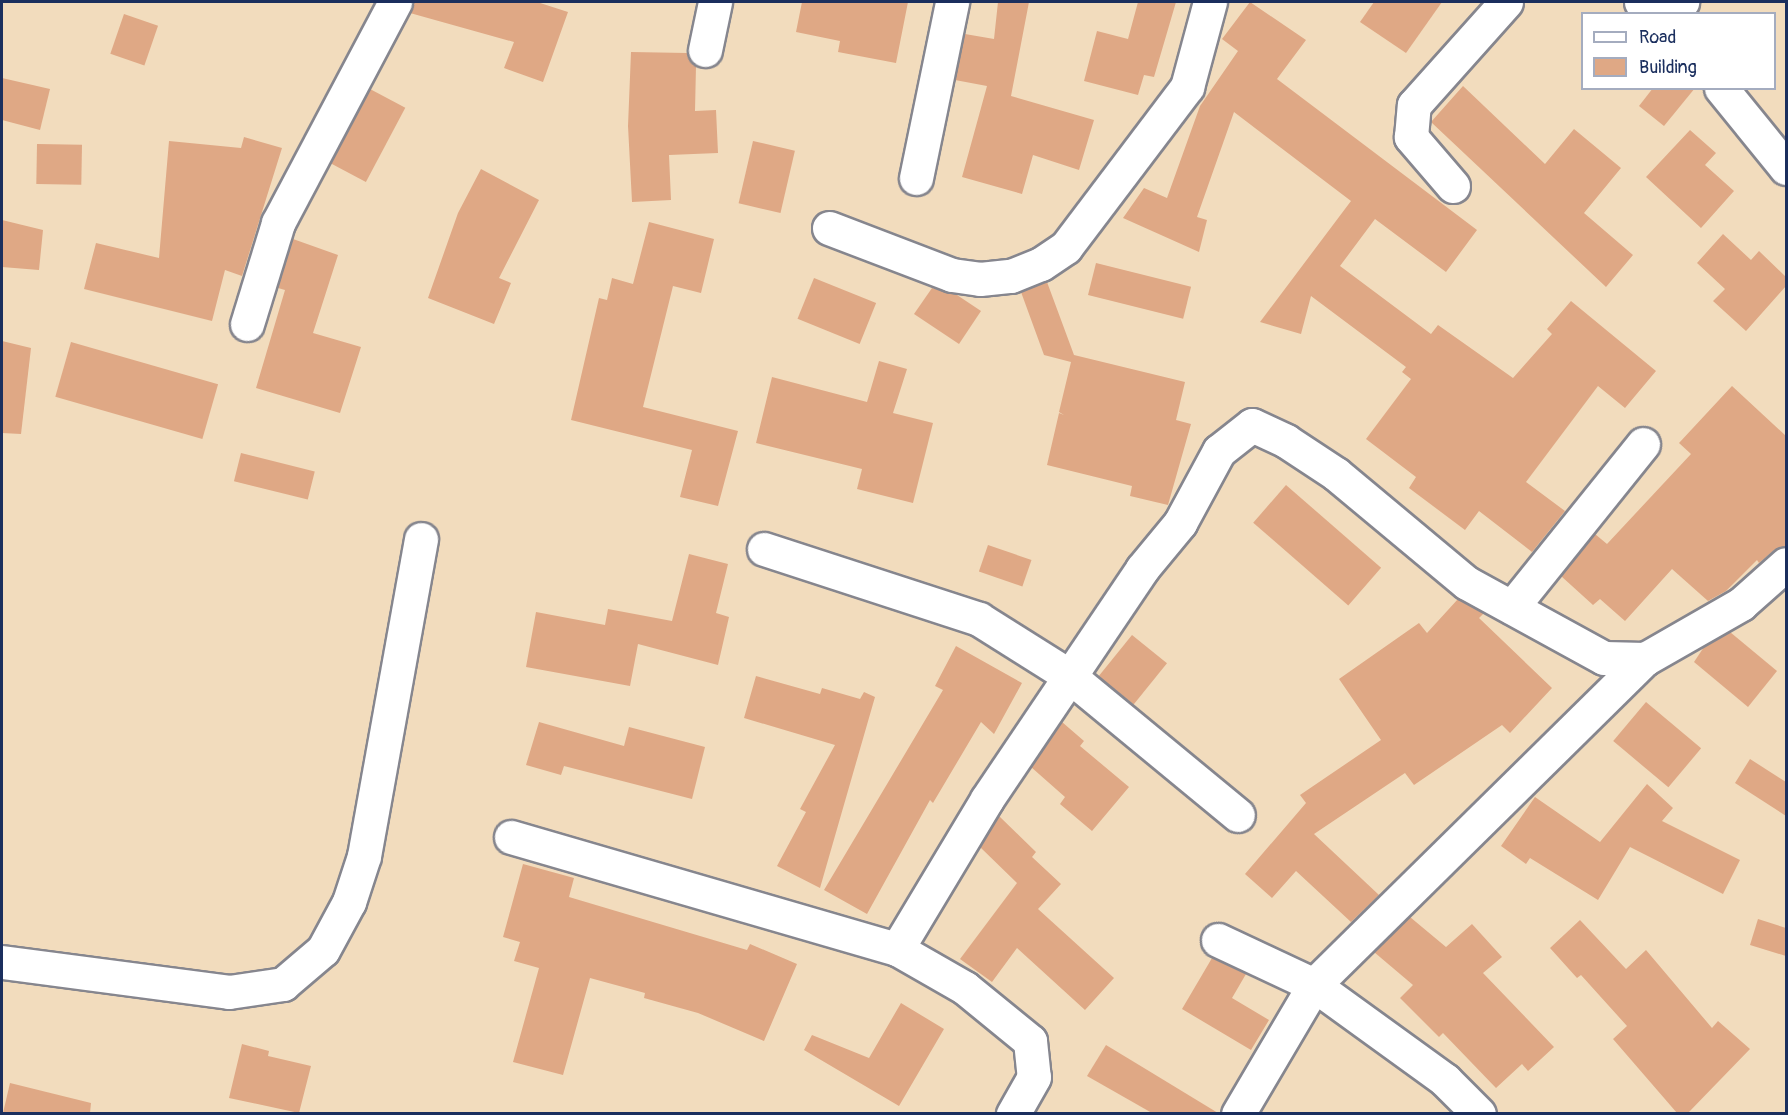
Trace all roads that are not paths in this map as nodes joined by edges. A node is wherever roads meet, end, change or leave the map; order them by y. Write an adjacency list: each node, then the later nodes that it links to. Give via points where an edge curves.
1 (395, 2): 12 (street, via 278,222)
2 (715, 2): 6 (street)
3 (952, 2): 9 (street)
4 (1210, 2): 11 (street, via 1187,87 1066,248 1041,264 1011,276 980,279 952,275)
5 (1506, 2): 10 (street, via 1414,105 1411,137)
6 (705, 50)
7 (1722, 90): 8 (street)
8 (1786, 168)
9 (916, 178)
10 (1453, 186)
11 (829, 228)
12 (247, 324)
13 (1643, 444): 17 (street)
14 (421, 539): 24 (street, via 364,856 349,902 323,950 283,984 229,992)
15 (764, 549): 19 (street, via 979,619)
16 (1786, 564): 18 (street, via 1741,604)
17 (1512, 607): 18 (street, via 1604,658); 19 (street, via 1467,583 1336,474 1286,441 1252,425 1219,451 1180,523 1142,569)
18 (1645, 659): 25 (street)
19 (1068, 675): 20 (street); 23 (street, via 987,799)
20 (1238, 815)
21 (512, 837): 23 (street)
22 (1218, 940): 25 (street)
23 (897, 949): 26 (street, via 965,988 1030,1041 1034,1077)
24 (2, 962)
25 (1314, 985): 27 (street); 28 (street, via 1445,1080)
26 (1013, 1113)
27 (1238, 1113)
28 (1479, 1113)

